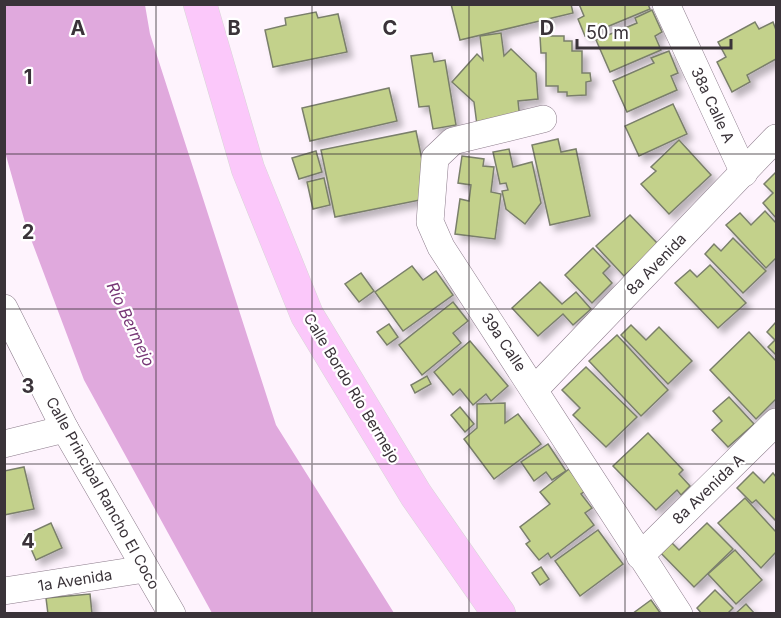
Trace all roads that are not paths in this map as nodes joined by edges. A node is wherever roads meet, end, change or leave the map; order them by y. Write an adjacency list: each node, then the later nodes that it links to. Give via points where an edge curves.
1 (200, 4): 15 (main road, Calle Bordo Río Bermejo, via 248,169 307,315 416,495)
2 (666, 4): 5 (street, 38a Calle A)
3 (543, 119): 7 (street, 39a Calle, via 445,146 435,158 430,222 441,247)
4 (777, 138): 5 (street, 8a Avenida)
5 (744, 172): 7 (street, 8a Avenida)
6 (4, 308): 9 (street, Calle Principal Rancho El Coco)
7 (535, 388): 11 (street, 39a Calle)
8 (777, 422): 11 (street, 8a Avenida A)
9 (65, 429): 10 (street); 12 (street, Calle Principal Rancho El Coco)
10 (4, 444)
11 (640, 556): 16 (street, 39a Calle)
12 (145, 569): 13 (street, 1a Avenida); 14 (street, Calle Principal Rancho El Coco)
13 (4, 591)
14 (172, 614)
15 (499, 614)
16 (679, 614)

